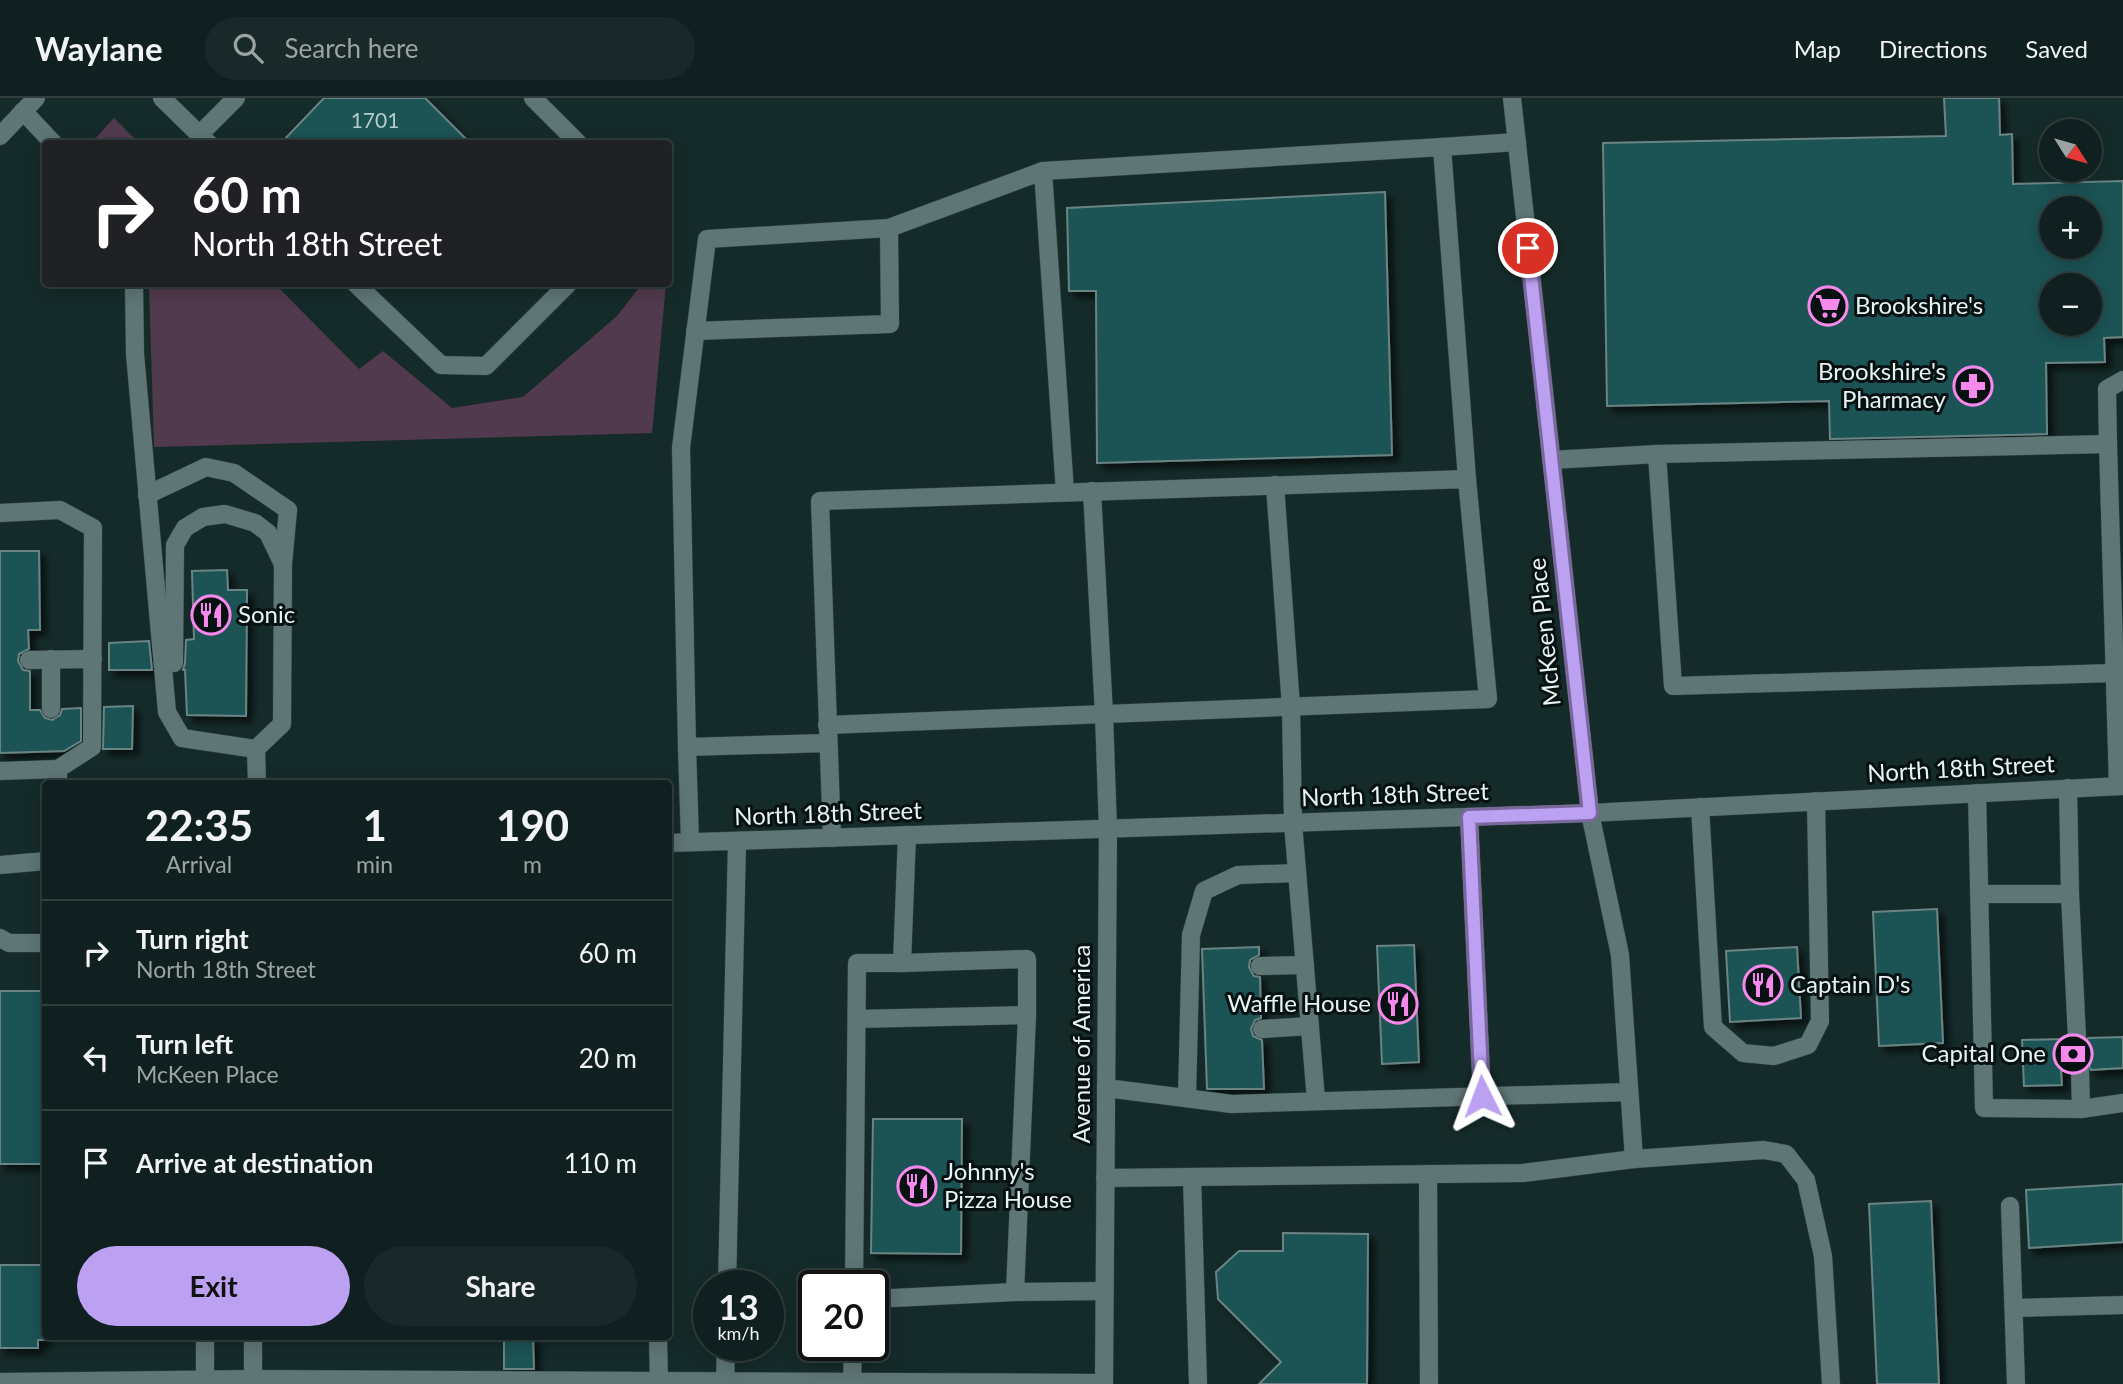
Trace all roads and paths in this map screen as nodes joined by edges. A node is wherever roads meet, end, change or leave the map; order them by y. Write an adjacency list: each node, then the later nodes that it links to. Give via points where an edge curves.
1 (162, 98): 7 (street)
2 (236, 98): 7 (street)
3 (533, 98): 9 (street)
4 (1512, 98): 10 (street, McKeen Place)
5 (29, 105): 6 (street); 8 (street)
6 (0, 136)
7 (205, 139)
8 (51, 140)
9 (575, 140)
10 (1517, 142): 11 (street); 21 (street, McKeen Place)
11 (1442, 147): 12 (street); 22 (street)
12 (1043, 171): 13 (street); 25 (street)
13 (889, 228): 17 (street, via 707,239); 17 (street, via 890,324)
14 (134, 287): 26 (street)
15 (359, 287): 16 (street, via 441,365 486,366)
16 (565, 287)
17 (695, 331): 38 (street, via 681,448)
18 (2123, 380): 19 (street, via 2106,389)
19 (2108, 444): 20 (street); 32 (street)
20 (1657, 454): 21 (street); 32 (street, via 1673,686)
21 (1551, 460): 48 (street, McKeen Place)
22 (1467, 479): 23 (street); 33 (street, via 1488,699)
23 (1275, 485): 24 (street); 33 (street)
24 (1092, 491): 25 (street); 35 (street, Avenue of America)
25 (1065, 492): 37 (street, via 820,500)
26 (147, 495): 28 (street, via 206,467 234,473 288,510); 36 (street, via 167,712)
27 (0, 513): 30 (street, via 60,510 93,528)
28 (283, 564): 36 (street, via 268,533 255,523 225,514 203,517 185,528 175,545); 39 (street, via 282,724)
29 (51, 659): 30 (street); 31 (street); 34 (street)
30 (93, 659): 41 (street, via 92,747)
31 (29, 660)
32 (2118, 673): 43 (street)
33 (1291, 707): 35 (street); 50 (street)
34 (51, 709)
35 (1104, 714): 37 (street); 51 (street, Avenue of America)
36 (177, 729): 39 (street, via 182,738)
37 (828, 734): 38 (street); 53 (street)
38 (687, 747): 54 (street)
39 (256, 749): 42 (street)
40 (6, 765): 41 (street)
41 (55, 769)
42 (257, 780)
43 (2120, 786): 44 (street, North 18th Street)
44 (2068, 788): 45 (street, North 18th Street); 61 (street)
45 (1977, 793): 46 (street, North 18th Street); 60 (street)
46 (1816, 801): 47 (street, North 18th Street); 47 (street, via 1820,1021 1808,1045 1774,1056 1743,1053 1713,1027)
47 (1700, 807): 48 (street, North 18th Street)
48 (1590, 813): 49 (street, North 18th Street); 74 (street, McKeen Place, via 1620,955)
49 (1469, 817): 50 (street, North 18th Street); 75 (street)
50 (1293, 823): 51 (street, North 18th Street); 59 (street)
51 (1108, 830): 52 (street, North 18th Street); 73 (street, Avenue of America)
52 (907, 835): 53 (street, North 18th Street); 64 (street)
53 (832, 838): 55 (street, North 18th Street)
54 (690, 842): 55 (street, North 18th Street); 56 (street, North 18th Street)
55 (737, 842): 85 (street)
56 (672, 843)
57 (42, 861): 58 (street)
58 (0, 865)
59 (1297, 873): 65 (street); 76 (street, via 1238,875 1204,891 1191,935 1197,1035)
60 (1979, 894): 61 (street); 79 (street, via 1984,1108)
61 (2070, 894): 71 (street)
62 (0, 938): 63 (street, via 9,943)
63 (42, 943)
64 (902, 962): 67 (street, via 1027,959); 68 (street, via 857,963)
65 (1305, 965): 66 (street); 69 (street)
66 (1260, 966)
67 (1027, 1014): 68 (street); 88 (street)
68 (857, 1019): 86 (street)
69 (1310, 1026): 70 (street); 77 (street)
70 (1262, 1029)
71 (2077, 1038)
72 (2080, 1070): 79 (street)
73 (1106, 1088): 76 (street); 83 (street, Avenue of America)
74 (1629, 1092): 75 (street); 80 (street, McKeen Place)
75 (1482, 1096): 77 (street)
76 (1187, 1097): 77 (street, via 1232,1104)
77 (1316, 1100)
78 (2123, 1103): 79 (street)
79 (2081, 1109)
80 (1634, 1159): 81 (street, via 1523,1173); 107 (street, via 1765,1150 1786,1154 1806,1180 1823,1256)
81 (1428, 1174): 82 (street); 106 (street)
82 (1192, 1177): 83 (street); 105 (street)
83 (1105, 1178): 87 (street, Avenue of America)
84 (2010, 1206): 91 (street)
85 (727, 1270)
86 (854, 1270)
87 (1104, 1291): 88 (street); 104 (street, Avenue of America)
88 (1015, 1292): 89 (street)
89 (889, 1298)
90 (2123, 1305): 91 (street)
91 (2014, 1308): 108 (street)
92 (205, 1340): 98 (street)
93 (253, 1340): 99 (street)
94 (659, 1340): 100 (street)
95 (726, 1361): 102 (street)
96 (853, 1361): 101 (street)
97 (0, 1382): 98 (street)
98 (205, 1382): 99 (street)
99 (253, 1382): 100 (street)
100 (659, 1382): 102 (street)
101 (852, 1382): 103 (street); 104 (street)
102 (725, 1383): 103 (street)
103 (809, 1383)
104 (1104, 1383)
105 (1198, 1384)
106 (1429, 1384)
107 (1832, 1384)
108 (2016, 1384)

